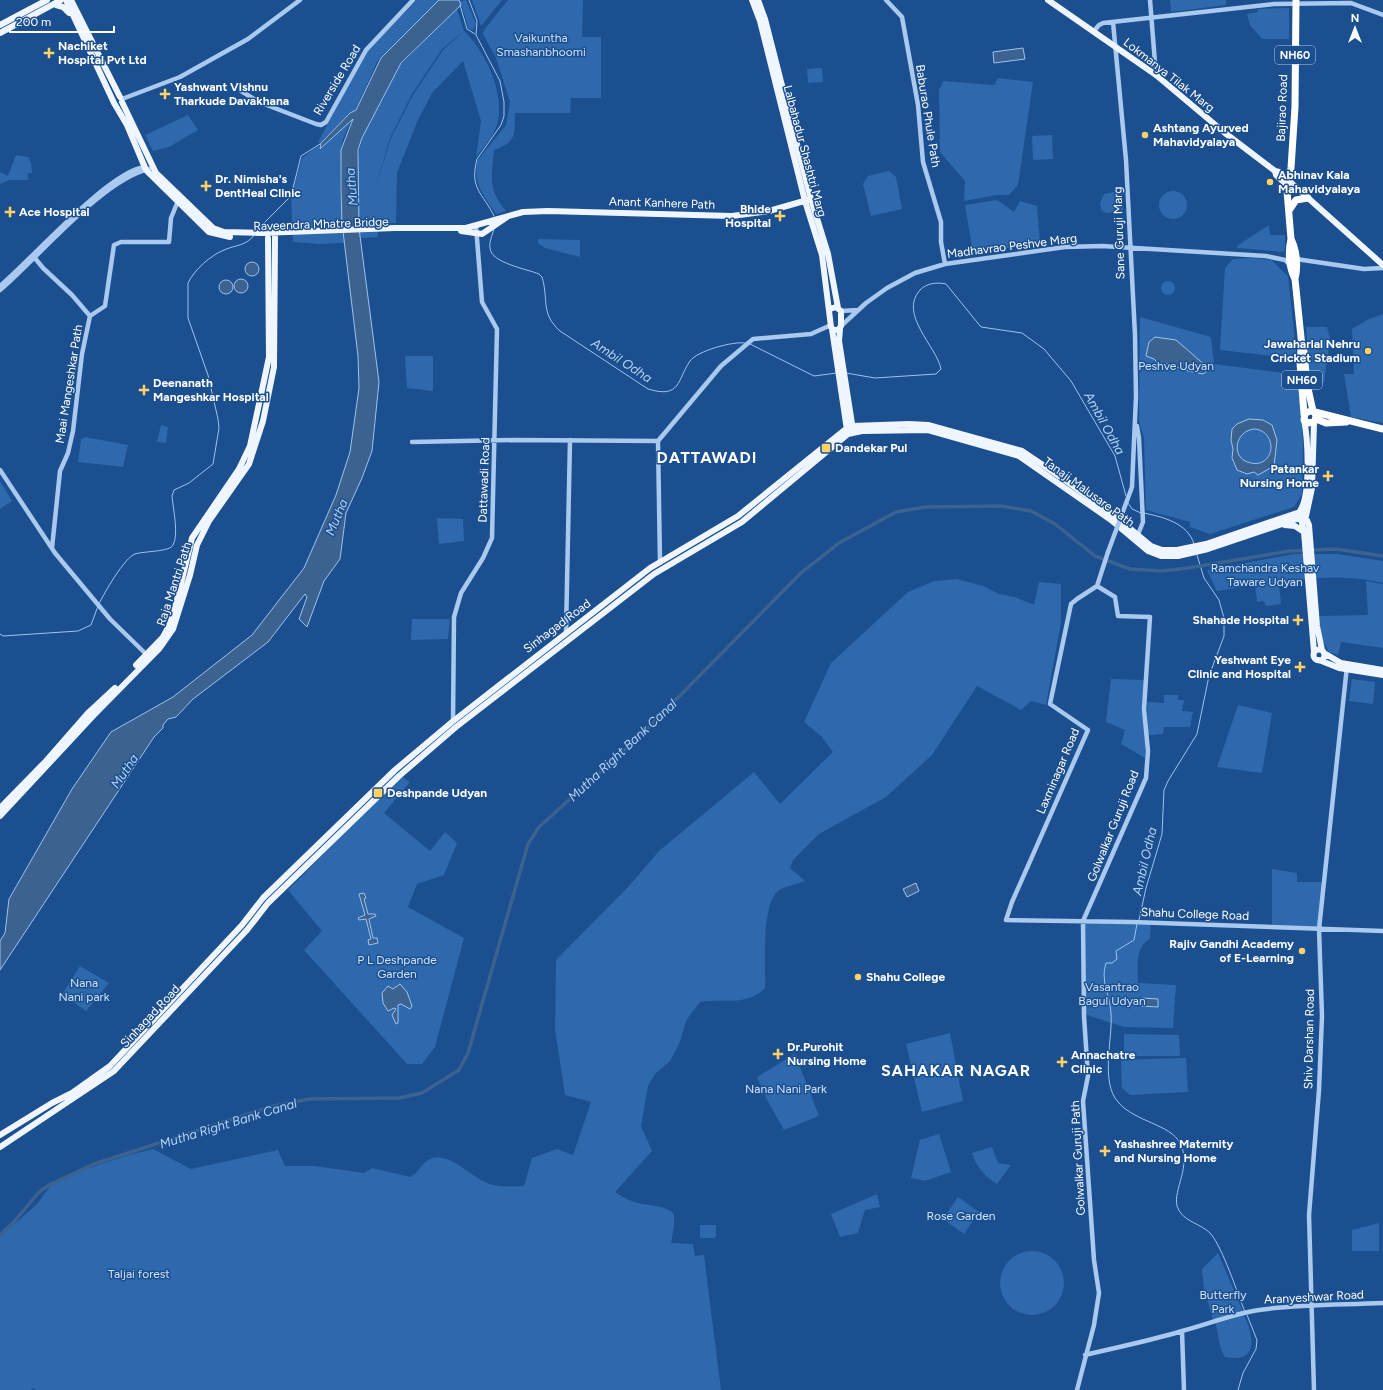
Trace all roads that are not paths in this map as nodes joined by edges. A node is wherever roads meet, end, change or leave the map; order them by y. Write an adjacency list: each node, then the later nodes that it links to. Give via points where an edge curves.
1 (31, 0): 15 (main road)
2 (47, 0): 15 (main road)
3 (61, 0): 23 (main road, bridge)
4 (66, 0): 14 (main road); 21 (main road)
5 (71, 0): 27 (main road)
6 (300, 0): 27 (street, via 248,38 180,77)
7 (413, 0): 26 (street, Riverside Road, via 366,50 326,122 321,125 259,102)
8 (752, 0): 31 (main road, Lalbahadur Shashtri Marg, via 760,21)
9 (758, 0): 31 (main road, Lalbahadur Shashtri Marg, via 766,23)
10 (886, 0): 48 (street, Baburao Phule Path, via 902,17 918,105 923,162 940,217)
11 (1048, 0): 22 (main road, Lokmanya Tilak Marg)
12 (1150, 0): 18 (street)
13 (1296, 2): 17 (street, via 1357,4); 18 (street); 29 (highway, Bajirao Road / NH60, via 1295,107)
14 (54, 3): 16 (main road); 20 (main road); 21 (main road, via 67,9)
15 (34, 7): 16 (main road); 20 (main road)
16 (39, 15): 23 (main road)
17 (1383, 15)
18 (1152, 18): 19 (street); 25 (street)
19 (1113, 22): 22 (street, via 1099,25); 24 (street, Sane Guruji Marg)
20 (0, 27)
21 (80, 29): 27 (main road)
22 (1094, 31): 24 (main road, Lokmanya Tilak Marg)
23 (0, 34)
24 (1115, 45): 25 (main road, Lokmanya Tilak Marg); 43 (street, Sane Guruji Marg, via 1126,160)
25 (1156, 75): 29 (main road, Lokmanya Tilak Marg, via 1221,130 1279,172)
26 (241, 91)
27 (119, 101): 28 (main road, via 133,122)
28 (148, 168): 32 (main road); 39 (main road, via 217,230); 45 (street, via 129,176 100,198)
29 (1290, 183): 30 (main road, Lokmanya Tilak Marg); 33 (highway, NH60, via 1292,191 1289,195)
30 (1308, 198): 33 (highway, via 1296,200); 50 (main road, Lokmanya Tilak Marg)
31 (808, 200): 34 (main road, Anant Kanhere Path, via 769,211 732,216 548,211 523,212); 55 (main road, Lalbahadur Shashtri Marg, via 822,255); 56 (main road, Lalbahadur Shashtri Marg, via 828,254)
32 (178, 201): 39 (main road, via 209,232 224,236); 58 (street, via 171,218 169,242 121,242 114,245 105,306)
33 (1289, 212): 42 (highway, NH60)
34 (508, 216): 35 (main road, Anant Kanhere Path); 38 (main road, Anant Kanhere Path, via 485,232)
35 (476, 226): 36 (main road, Anant Kanhere Path); 38 (street, Dattawadi Road)
36 (395, 230): 37 (main road, Raveendra Mhatre Bridge); 38 (main road, Anant Kanhere Path, via 464,231)
37 (297, 234): 40 (main road, Raveendra Mhatre Bridge); 41 (main road, Raveendra Mhatre Bridge)
38 (477, 234): 75 (street, Dattawadi Road, via 482,302 497,329)
39 (247, 235): 40 (main road, Raveendra Mhatre Bridge)
40 (263, 236): 41 (main road, Raveendra Mhatre Bridge); 61 (main road, Raja Mantri Path)
41 (275, 237): 61 (main road, Raja Mantri Path)
42 (1291, 240): 44 (highway, NH60); 47 (highway, NH60, via 1295,246)
43 (1130, 247): 46 (street, Madhavrao Peshve Marg); 48 (street, Madhavrao Peshve Marg, via 1065,247); 68 (street, Sane Guruji Marg)
44 (1290, 252): 46 (street, Madhavrao Peshve Marg); 49 (highway, NH60)
45 (34, 257): 53 (street); 54 (street); 58 (street)
46 (1275, 257): 49 (street, Madhavrao Peshve Marg)
47 (1296, 259): 51 (street, via 1364,269); 52 (highway, NH60)
48 (945, 264): 57 (street, Madhavrao Peshve Marg, via 915,273 893,284)
49 (1291, 265): 52 (highway, NH60, via 1291,273)
50 (1383, 265)
51 (1383, 268)
52 (1295, 279): 63 (highway, NH60)
53 (0, 286)
54 (0, 290)
55 (830, 309): 56 (main road); 59 (main road, Lalbahadur Shashtri Marg)
56 (839, 310): 57 (street); 60 (main road, Lalbahadur Shashtri Marg)
57 (858, 310): 60 (street, Madhavrao Peshve Marg)
58 (90, 316): 81 (street, Maai Mangeshkar Path, via 82,354 73,431 68,453 60,471)
59 (832, 327): 60 (main road, via 837,330); 62 (main road); 73 (street, via 811,334 753,339 721,366)
60 (841, 328): 62 (main road)
61 (272, 332): 89 (main road, Raja Mantri Path, via 250,446 239,469 192,538 172,625)
62 (837, 342): 71 (main road)
63 (1302, 347): 64 (highway, NH60); 67 (highway, NH60, via 1300,351)
64 (1310, 399): 65 (highway); 66 (highway, NH60)
65 (1323, 413): 66 (highway); 69 (highway)
66 (1314, 416): 67 (highway, via 1307,411); 67 (highway, via 1310,423); 69 (highway, via 1326,423); 77 (main road, via 1312,488)
67 (1304, 417): 77 (main road, via 1307,472)
68 (1136, 421): 80 (street, Sane Guruji Marg, via 1140,438 1143,522); 85 (street, Sane Guruji Marg, bridge, via 1132,487)
69 (1348, 421): 70 (highway)
70 (1383, 429)
71 (850, 430): 80 (main road, Tanaji Malusare Path, via 922,424 1022,451 1115,516); 83 (main road, Sinhagad Road, via 735,527)
72 (570, 440): 73 (street); 75 (street); 86 (street)
73 (658, 441): 83 (street)
74 (412, 442): 75 (street)
75 (496, 442): 94 (street, Dattawadi Road, via 492,538 461,593 454,617)
76 (0, 470): 81 (street)
77 (1302, 514): 78 (main road, Tanaji Malusare Path); 79 (main road); 82 (main road, Tanaji Malusare Path)
78 (1282, 524): 79 (main road, via 1295,526); 82 (main road, Tanaji Malusare Path)
79 (1306, 534): 84 (main road)
80 (1136, 538): 82 (main road, Tanaji Malusare Path, via 1162,550)
81 (52, 548): 89 (street, via 93,600)
82 (1202, 548)
83 (662, 565): 86 (main road, Sinhagad Road); 94 (main road, Sinhagad Road)
84 (1311, 582): 87 (main road); 88 (main road)
85 (1097, 586): 98 (street, Laxminagar Road, via 1071,604 1050,704 1088,730); 99 (street, Golwalkar Guruji Road, via 1115,597 1118,616 1150,616 1144,709 1148,763 1146,778)
86 (566, 632): 94 (main road, Sinhagad Road)
87 (1314, 652): 88 (main road, via 1317,649); 90 (main road, via 1313,657)
88 (1323, 652): 90 (main road, via 1323,659); 91 (main road)
89 (148, 655): 95 (main road, Raja Mantri Path, via 88,713)
90 (1319, 660): 91 (main road)
91 (1347, 667): 92 (main road); 93 (main road); 100 (street, Shiv Darshan Road)
92 (1383, 670)
93 (1383, 675)
94 (454, 724): 97 (main road, Sinhagad Road)
95 (3, 805): 96 (main road, Raja Mantri Path)
96 (0, 816)
97 (294, 872): 102 (main road, Sinhagad Road, via 263,898 242,925 115,1061 72,1093 52,1103); 103 (main road, Sinhagad Road, via 247,930 114,1071)
98 (1006, 920): 99 (street, Shahu College Road)
99 (1083, 921): 100 (street, Shahu College Road); 107 (street, Golwalkar Guruji Path, via 1084,1016 1088,1076 1083,1101 1094,1260 1099,1293 1094,1325)
100 (1319, 929): 101 (street, Shahu College Road); 105 (street, Shiv Darshan Road, via 1322,1016 1309,1215)
101 (1383, 931)
102 (1, 1138)
103 (0, 1147)
104 (1383, 1303): 105 (street, Aranyeshwar Road)
105 (1312, 1305): 106 (street, Aranyeshwar Road, via 1258,1310); 110 (street, Shiv Darshan Road)
106 (1182, 1331): 107 (street, Aranyeshwar Road); 109 (street)
107 (1085, 1355): 108 (street, Golwalkar Guruji Path)
108 (1077, 1390)
109 (1184, 1390)
110 (1314, 1390)

